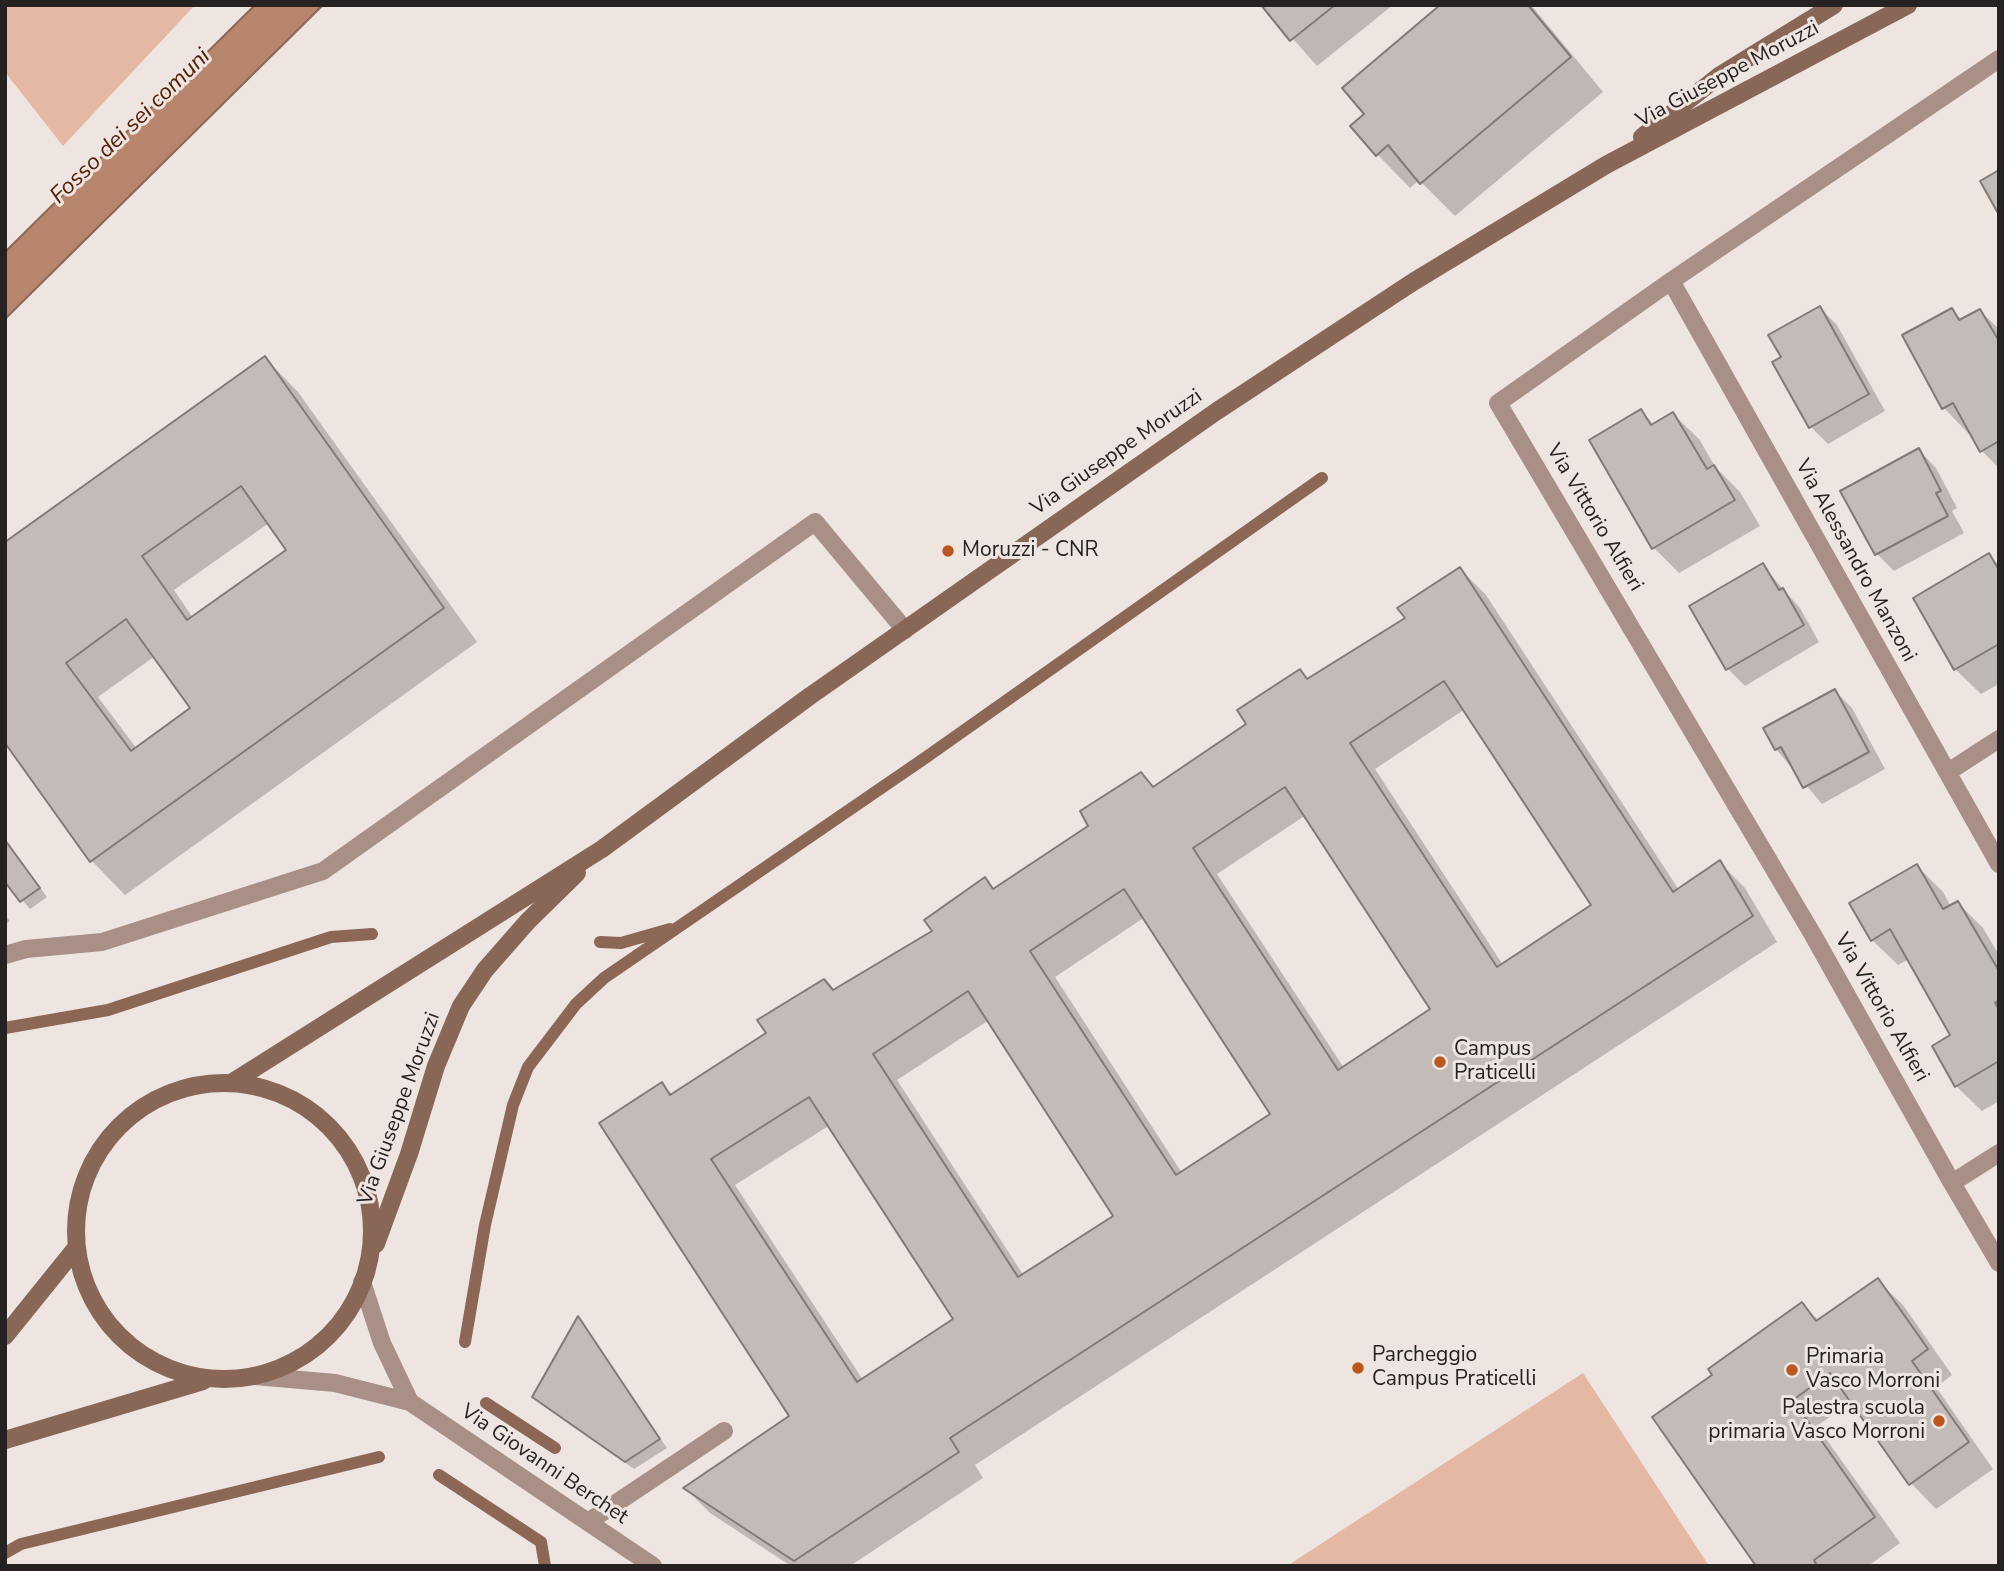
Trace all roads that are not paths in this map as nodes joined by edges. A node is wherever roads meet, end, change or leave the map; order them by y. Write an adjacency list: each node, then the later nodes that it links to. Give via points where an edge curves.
1 (1834, 5): 4 (main road, Via Giuseppe Moruzzi, via 1719,76)
2 (1908, 5): 4 (main road, Via Giuseppe Moruzzi)
3 (1999, 60): 5 (street, Via Vittorio Alfieri)
4 (1606, 165): 6 (main road, Via Giuseppe Moruzzi, via 1413,282 1217,411)
5 (1671, 282): 8 (street, Via Alessandro Manzoni); 14 (street, Via Vittorio Alfieri, via 1498,403 1813,935)
6 (905, 630): 9 (main road, Via Giuseppe Moruzzi); 11 (street, via 815,522 323,871 102,942)
7 (1999, 739): 8 (street)
8 (1948, 772): 10 (street, Via Alessandro Manzoni)
9 (602, 849): 12 (main road, Via Giuseppe Moruzzi); 17 (main road, Via Giuseppe Moruzzi, via 528,921 461,1006)
10 (1999, 864)
11 (5, 955)
12 (231, 1083): 15 (main road, via 199,1085 162,1097 115,1131 99,1150 83,1184); 17 (main road, via 262,1088 298,1102 343,1143 362,1177 370,1210 372,1231)
13 (1999, 1153): 14 (street)
14 (1952, 1183): 16 (street)
15 (76, 1248): 18 (main road); 20 (main road, via 94,1303 119,1337 169,1370)
16 (1999, 1263)
17 (365, 1275): 19 (main road, via 348,1311 316,1347 280,1368); 21 (street, via 382,1343)
18 (5, 1336)
19 (255, 1376): 20 (main road); 21 (street, Via Giovanni Berchet, via 335,1383)
20 (208, 1379): 23 (main road)
21 (410, 1402): 24 (street, Via Giovanni Berchet)
22 (724, 1431): 24 (street)
23 (5, 1440)
24 (588, 1522): 25 (street, Via Giovanni Berchet)
25 (653, 1566)

